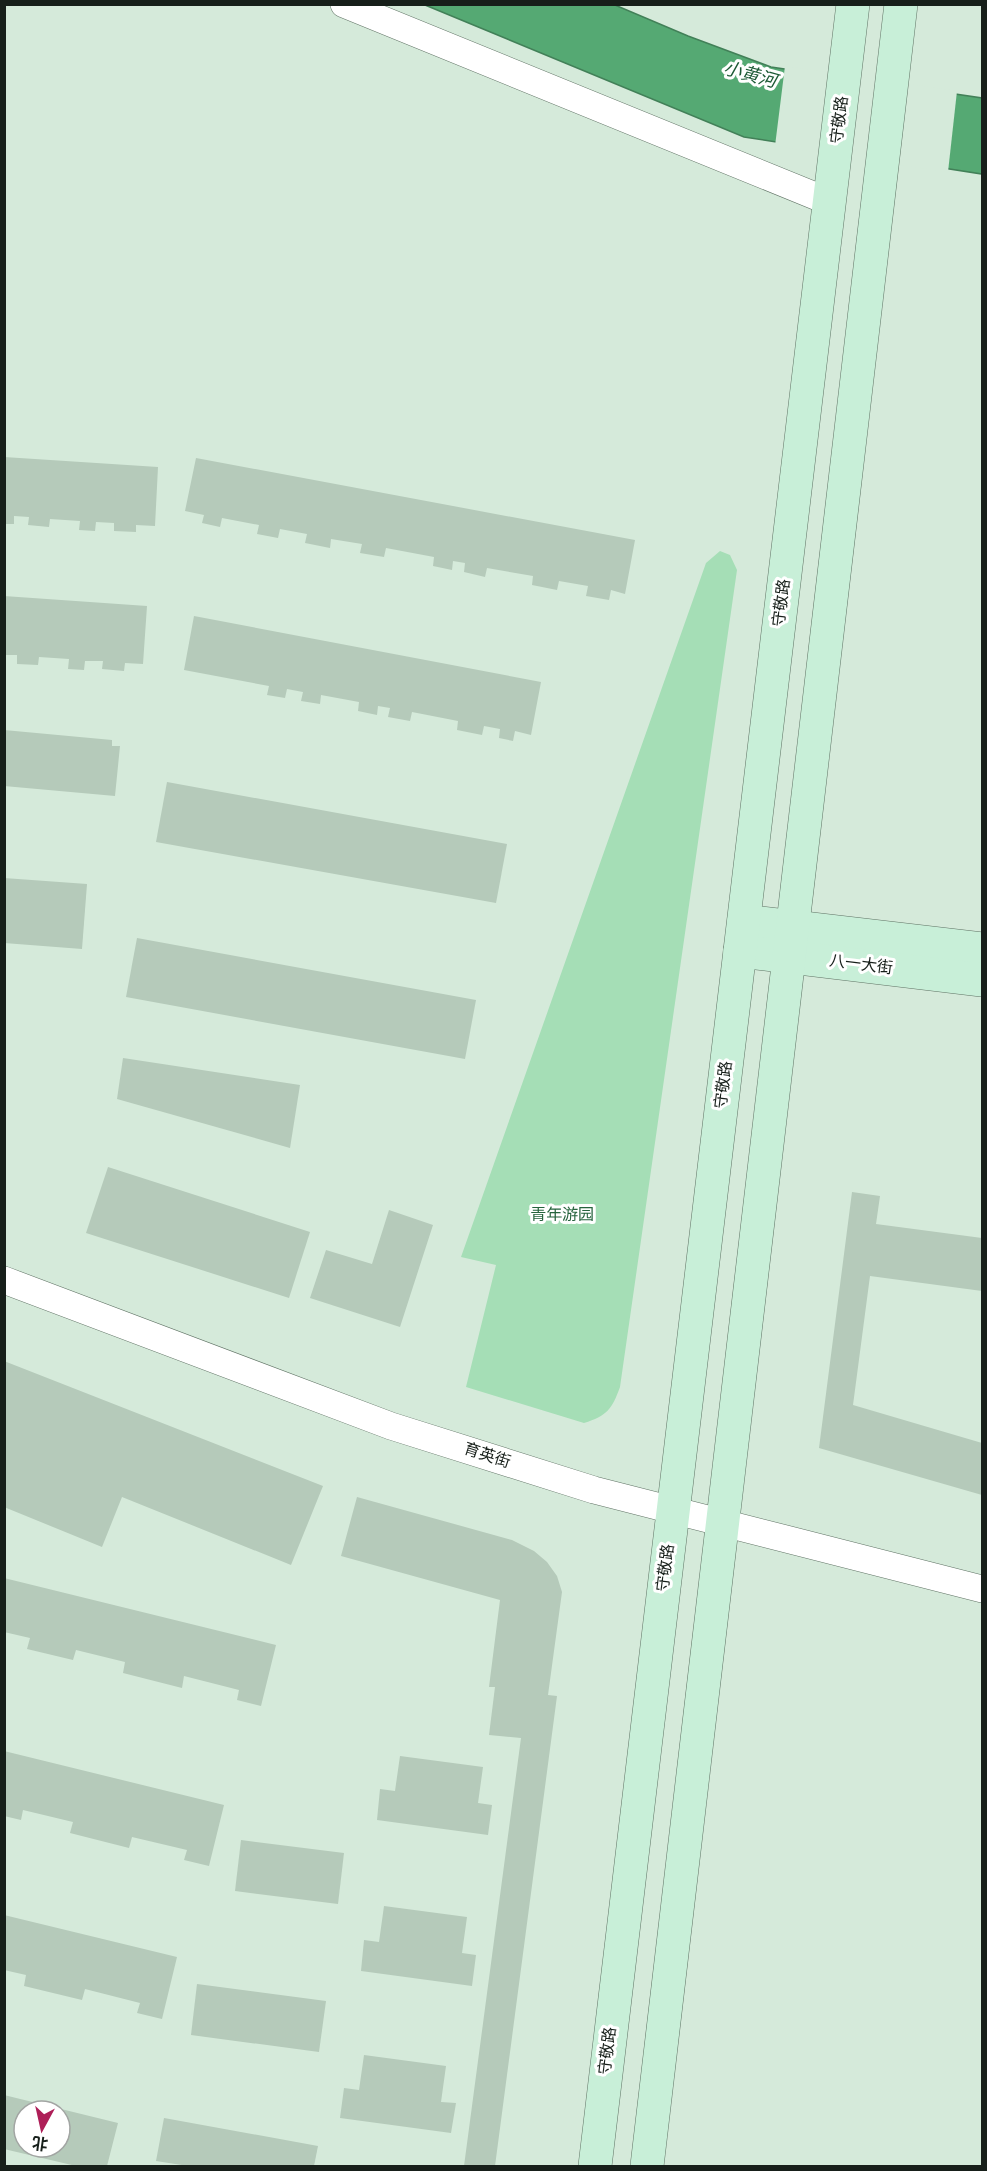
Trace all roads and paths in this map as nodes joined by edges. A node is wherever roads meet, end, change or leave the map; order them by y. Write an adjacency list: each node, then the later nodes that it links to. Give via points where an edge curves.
1 (344, 4): 4 (street)
2 (853, 4): 4 (main road, 守敬路)
3 (902, 4): 6 (main road)
4 (830, 202): 5 (main road, 守敬路)
5 (742, 936): 6 (main road, 八一大街); 10 (main road, 守敬路)
6 (791, 942): 7 (main road, 八一大街); 8 (main road, 八一大街); 11 (main road)
7 (982, 949)
8 (982, 980)
9 (4, 1280): 10 (street, 育英街, via 391,1426 594,1490)
10 (673, 1510): 11 (street, 育英街); 13 (main road, 守敬路)
11 (723, 1523): 12 (street, 育英街); 14 (main road)
12 (982, 1589)
13 (595, 2166)
14 (647, 2166)

